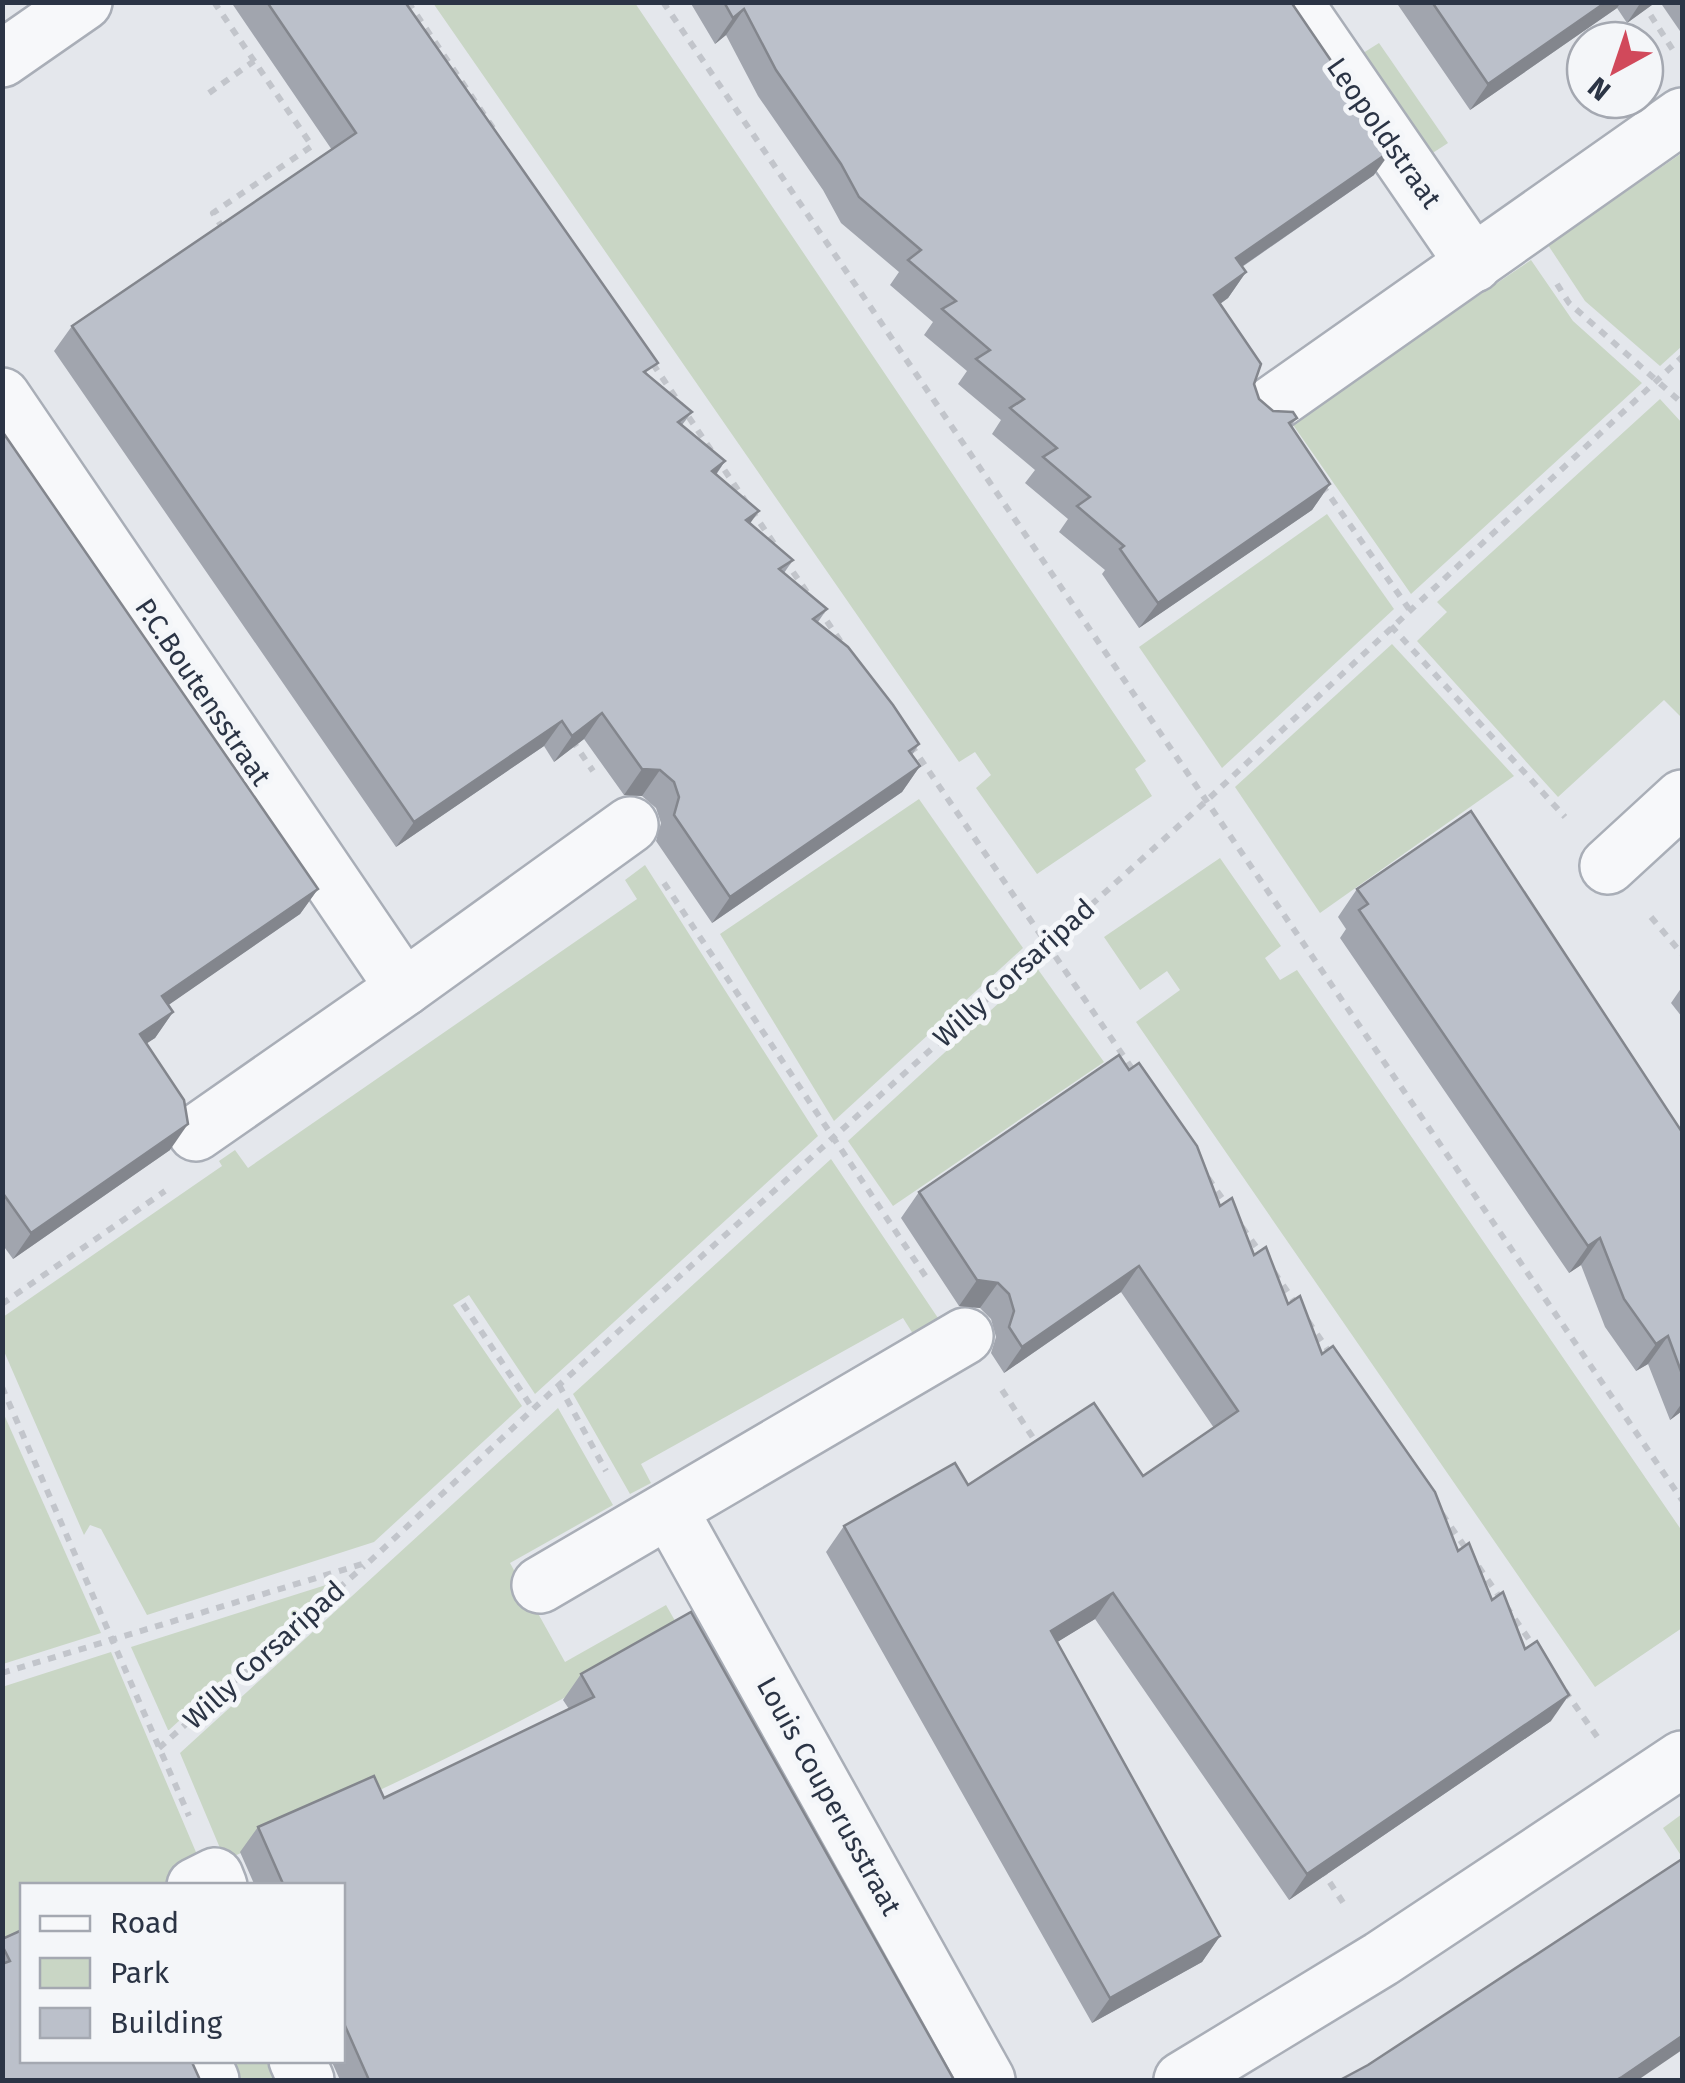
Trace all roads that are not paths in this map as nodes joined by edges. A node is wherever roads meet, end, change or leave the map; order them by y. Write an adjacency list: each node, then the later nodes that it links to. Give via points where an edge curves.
1 (84, 2): 3 (street)
2 (1294, 2): 5 (street, Leopoldstraat)
3 (2, 58)
4 (1682, 116): 5 (street)
5 (1474, 264): 7 (street)
6 (2, 396): 11 (street, P.C.Boutensstraat)
7 (1268, 408)
8 (1682, 798): 10 (street)
9 (630, 826): 11 (street)
10 (1608, 866)
11 (404, 988): 12 (street)
12 (196, 1133)
13 (965, 1336): 14 (street)
14 (654, 1520): 15 (street); 17 (street, Louis Couperusstraat)
15 (540, 1585)
16 (1682, 1759): 18 (street, via 1381,1959)
17 (987, 2080)
18 (1182, 2080)

